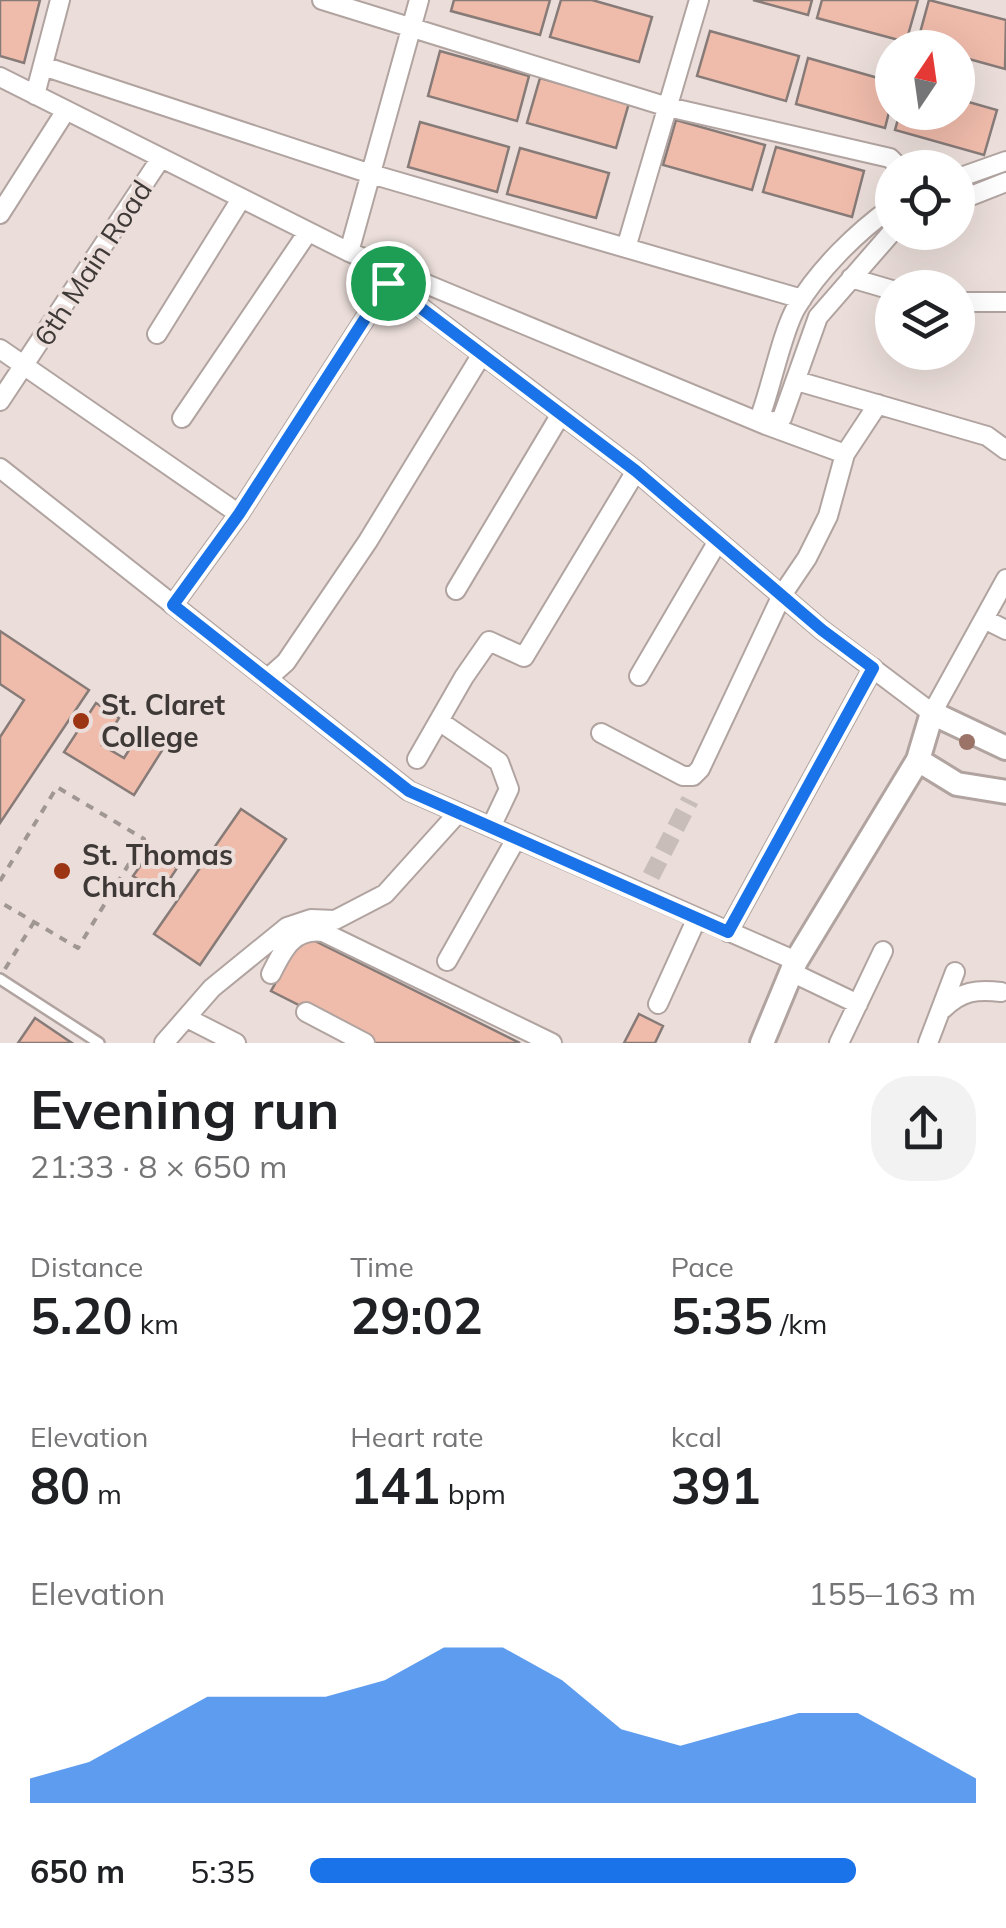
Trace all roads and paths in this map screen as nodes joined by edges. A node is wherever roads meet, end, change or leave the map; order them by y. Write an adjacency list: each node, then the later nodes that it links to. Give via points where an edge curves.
1 (60, 0): 6 (street)
2 (322, 0): 5 (street)
3 (419, 0): 5 (street)
4 (699, 0): 9 (street)
5 (410, 29): 9 (street); 15 (street)
6 (43, 66): 8 (street); 15 (street)
7 (2, 82): 8 (street)
8 (35, 95): 10 (street)
9 (668, 106): 11 (street); 22 (street)
10 (65, 112): 12 (street); 19 (street)
11 (875, 154)
12 (161, 158): 18 (street); 34 (street, 6th Main Road)
13 (1006, 161): 14 (street)
14 (975, 172)
15 (371, 174): 22 (street); 24 (street)
16 (1006, 182): 17 (street)
17 (975, 194)
18 (241, 199): 21 (street); 31 (street)
19 (0, 214)
20 (875, 221): 28 (street)
21 (308, 232): 24 (street); 39 (street)
22 (626, 248): 28 (street)
23 (876, 250): 25 (street)
24 (348, 252): 26 (street); 40 (street)
25 (851, 278): 27 (street); 35 (street, via 818,317)
26 (388, 283): 33 (street); 45 (street)
27 (875, 285)
28 (802, 300): 40 (street, via 762,410)
29 (975, 302): 30 (street)
30 (1006, 302)
31 (157, 334)
32 (0, 349): 34 (street)
33 (482, 354): 38 (street); 55 (street, via 368,541 286,662)
34 (25, 367): 36 (street, 6th Main Road); 45 (street)
35 (796, 381): 37 (street); 40 (street, via 782,418)
36 (0, 401)
37 (878, 404): 41 (street, via 988,436); 42 (street)
38 (562, 414): 44 (street); 48 (street)
39 (182, 418)
40 (766, 424): 42 (street)
41 (1006, 450)
42 (845, 454): 49 (street, via 828,516)
43 (0, 468): 50 (street)
44 (636, 471): 46 (street); 57 (street, via 524,657 489,641)
45 (239, 514): 50 (street)
46 (718, 541): 49 (street); 54 (street)
47 (1006, 578): 51 (street)
48 (456, 590)
49 (782, 595): 53 (street); 58 (street, via 693,776)
50 (173, 605): 55 (street)
51 (984, 619): 52 (street); 56 (street)
52 (1006, 630)
53 (873, 668): 56 (street); 72 (street)
54 (640, 676)
55 (267, 679): 63 (street, via 409,791)
56 (932, 714): 59 (street); 61 (street)
57 (439, 721): 60 (street); 64 (street, via 499,762 509,789)
58 (602, 733)
59 (1006, 748)
60 (417, 760)
61 (918, 760): 62 (street, via 957,784); 75 (street)
62 (1006, 792)
63 (458, 812): 64 (street); 84 (street, via 385,894 335,920 287,927 212,988)
64 (491, 827): 65 (street)
65 (516, 839): 68 (street); 74 (street)
66 (651, 876): 68 (street)
67 (0, 881): 71 (path, via 57,787 144,839 78,948)
68 (642, 894): 70 (street)
69 (0, 902): 71 (path)
70 (697, 918): 72 (street); 80 (street)
71 (34, 922): 78 (path)
72 (728, 932): 75 (street)
73 (883, 951): 81 (street)
74 (447, 961)
75 (794, 967): 81 (street); 90 (street)
76 (954, 972): 83 (street)
77 (270, 974): 89 (street, via 298,935 323,932)
78 (0, 978): 85 (lane)
79 (1004, 988): 83 (street, via 964,993)
80 (658, 1004)
81 (858, 1004): 91 (street)
82 (306, 1012): 88 (street)
83 (939, 1014): 92 (street)
84 (187, 1018): 86 (street); 87 (street)
85 (99, 1043)
86 (164, 1043)
87 (236, 1043)
88 (365, 1043)
89 (552, 1043)
90 (762, 1043)
91 (839, 1043)
92 (928, 1043)

